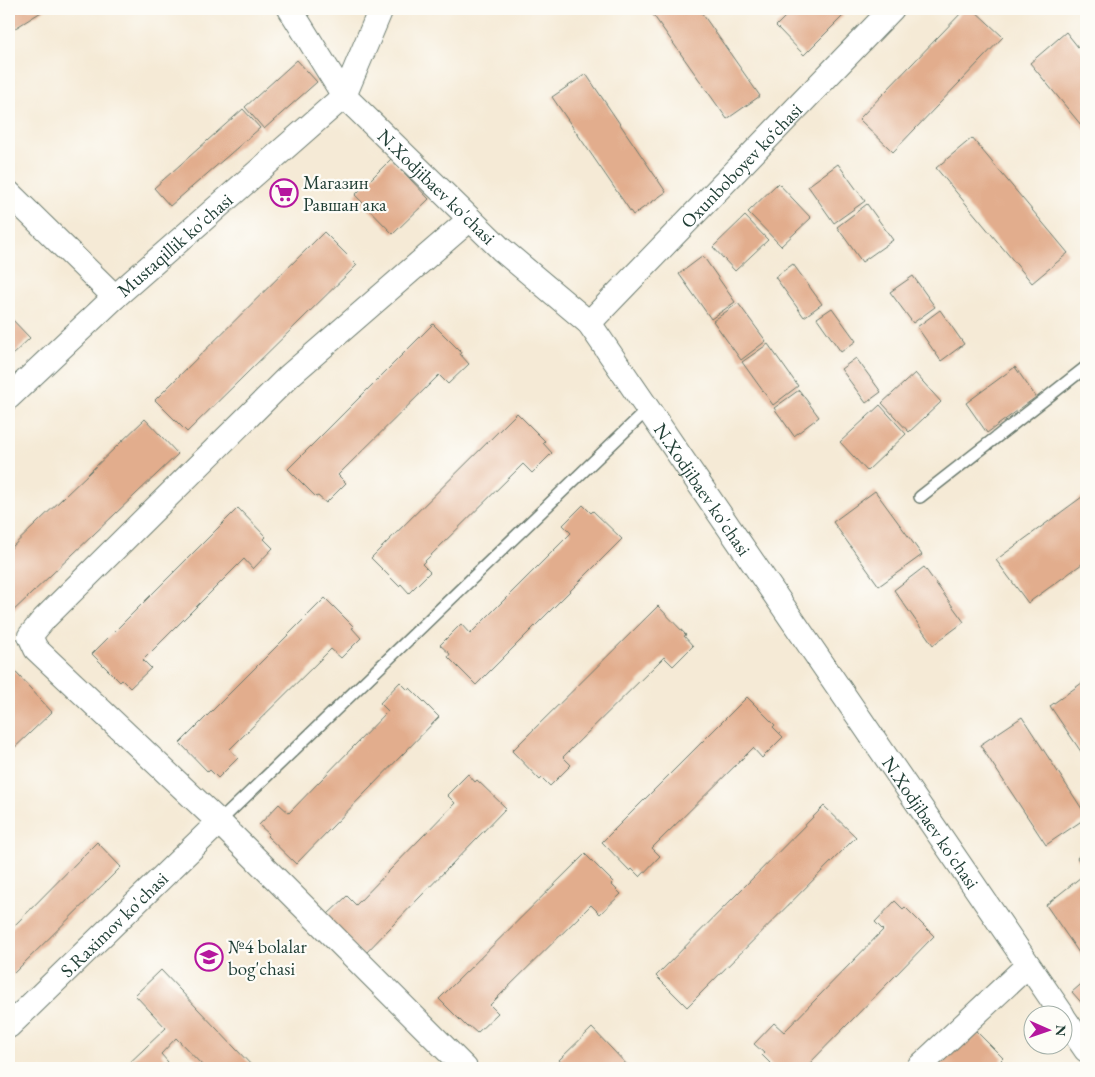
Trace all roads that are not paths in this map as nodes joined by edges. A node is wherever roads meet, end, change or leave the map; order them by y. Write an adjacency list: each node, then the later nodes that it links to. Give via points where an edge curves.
1 (290, 9): 4 (street, N.Xodjibaev ko'chasi)
2 (381, 9): 4 (street)
3 (892, 9): 8 (street, Oxunboboyev ko‘chasi)
4 (344, 96): 6 (street, N.Xodjibaev ko'chasi); 7 (street, Mustaqillik ko'chasi)
5 (9, 193): 7 (street)
6 (470, 219): 8 (street, N.Xodjibaev ko'chasi); 13 (street, via 289,376 44,618 30,636 36,649)
7 (115, 297): 10 (street, Mustaqillik ko'chasi)
8 (589, 323): 11 (street, N.Xodjibaev ko'chasi)
9 (1086, 368): 12 (lane)
10 (9, 397)
11 (649, 408): 13 (lane); 14 (street, N.Xodjibaev ko'chasi)
12 (920, 497)
13 (219, 822): 16 (street, S.Raximov ko'chasi); 19 (street)
14 (1028, 965): 15 (street, N.Xodjibaev ko'chasi); 20 (street)
15 (1055, 1004)
16 (9, 1026)
17 (1072, 1030): 18 (street, N.Xodjibaev ko'chasi)
18 (1086, 1050)
19 (465, 1068)
20 (918, 1068)

